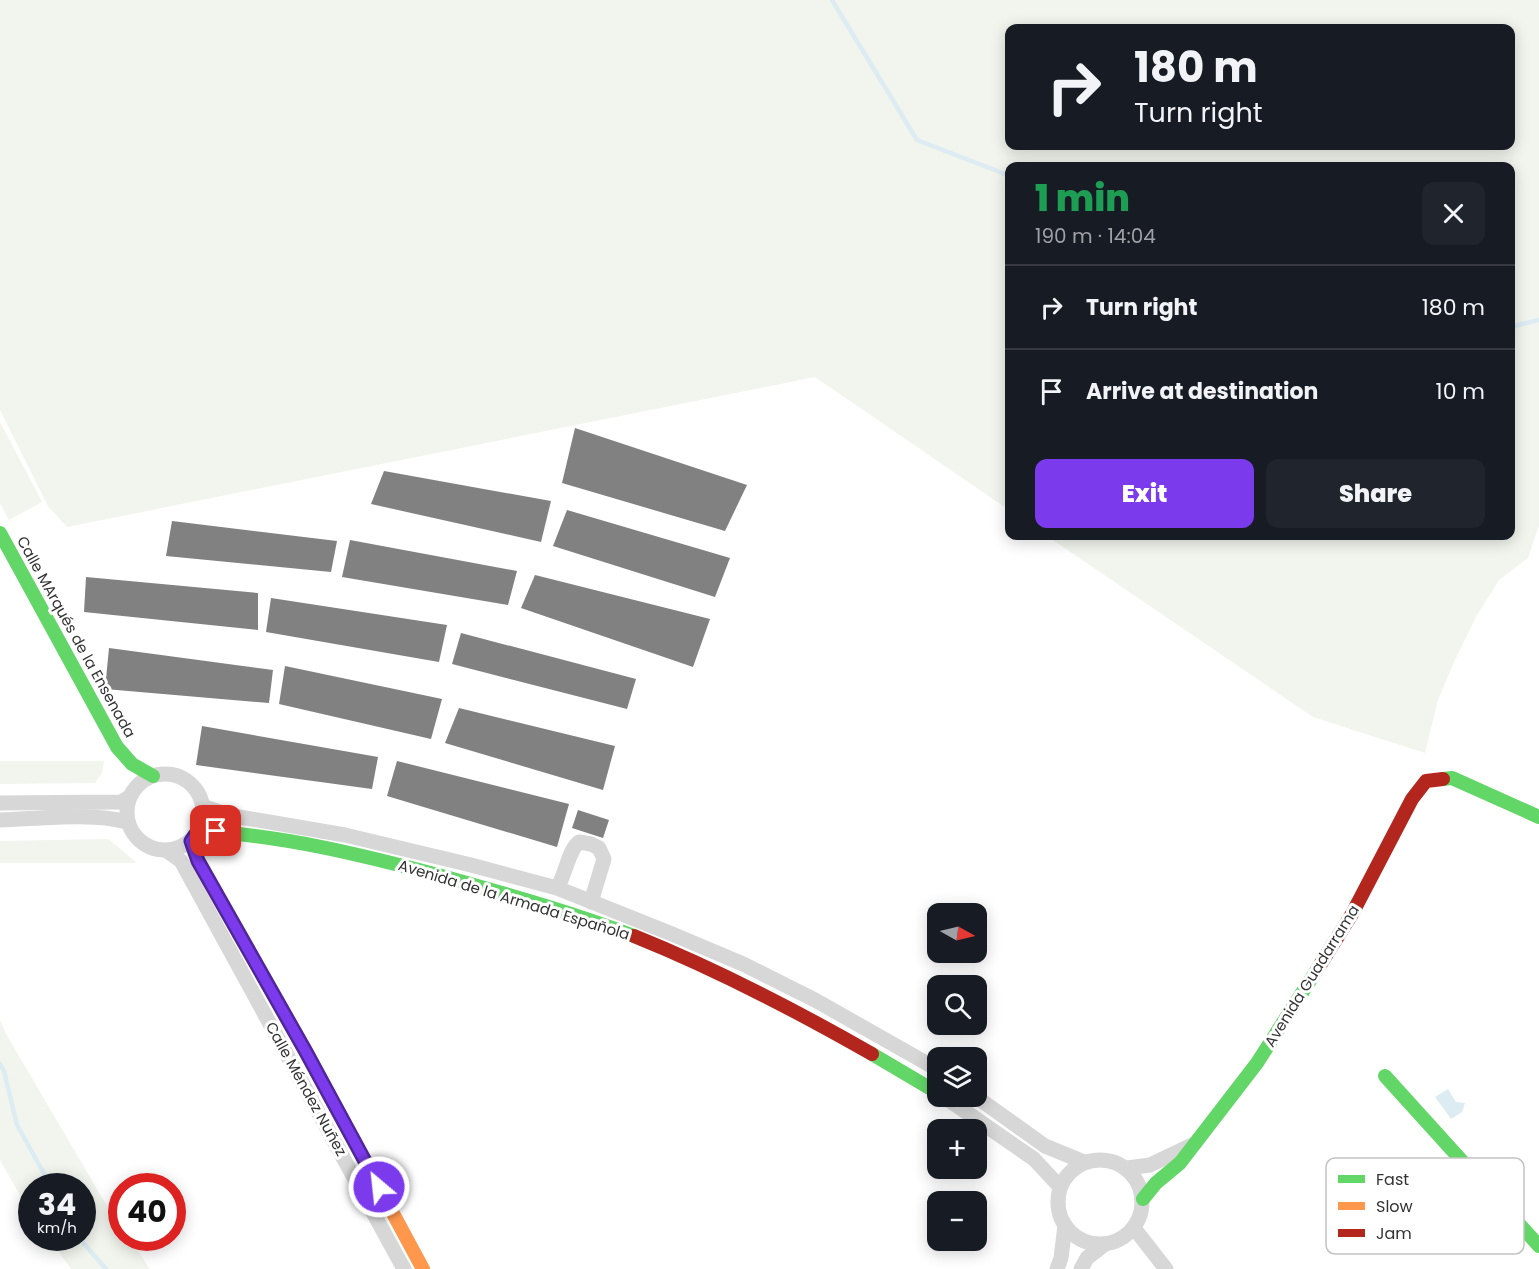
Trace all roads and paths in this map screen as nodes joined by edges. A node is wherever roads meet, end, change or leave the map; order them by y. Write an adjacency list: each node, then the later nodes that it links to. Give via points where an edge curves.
1 (0, 533): 2 (street, Calle MArqués de la Ensenada, via 117,747 127,761)
2 (153, 776): 3 (street, via 145,779); 5 (street, via 181,777 199,794)
3 (129, 797): 4 (street, via 121,802); 8 (street)
4 (0, 803)
5 (203, 806): 9 (street, via 203,818); 11 (street, Avenida de la Armada Española, via 345,835)
6 (1539, 817): 18 (street, Avenida Guadarrama, via 1452,778 1426,781 1412,799 1352,914 1257,1063)
7 (0, 820): 8 (street, via 82,817)
8 (127, 822): 10 (street, via 142,844)
9 (195, 836): 10 (street, via 180,848); 15 (street, Avenida de la Armada Española, via 233,832 367,856 590,921 723,975 830,1029); 30 (street, Calle Méndez Nuñez, via 198,861)
10 (167, 851): 29 (street, Calle Méndez Nuñez, via 181,861)
11 (557, 888): 12 (street, Avenida de la Armada Española); 12 (street, via 573,847 579,842 591,844 599,848 604,859)
12 (591, 902): 13 (street, Avenida de la Armada Española, via 743,964)
13 (927, 1064)
14 (1385, 1076): 19 (street)
15 (927, 1086)
16 (987, 1105): 20 (street, via 1045,1146)
17 (959, 1107): 22 (street, via 1035,1159)
18 (1196, 1142): 21 (street, Avenida Guadarrama, via 1150,1165); 23 (street, Avenida Guadarrama, via 1180,1164 1155,1183)
19 (1459, 1158)
20 (1084, 1162): 21 (street, via 1106,1159); 22 (street)
21 (1127, 1168): 23 (street)
22 (1060, 1186): 24 (street, via 1059,1213)
23 (1143, 1199): 25 (street)
24 (1065, 1226): 27 (street, via 1083,1240); 31 (street)
25 (1134, 1228): 27 (street); 33 (street)
26 (1524, 1229): 28 (street)
27 (1106, 1244): 32 (street, via 1087,1258)
28 (1539, 1246)
29 (404, 1269)
30 (423, 1269)
31 (1057, 1269)
32 (1082, 1269)
33 (1166, 1269)

